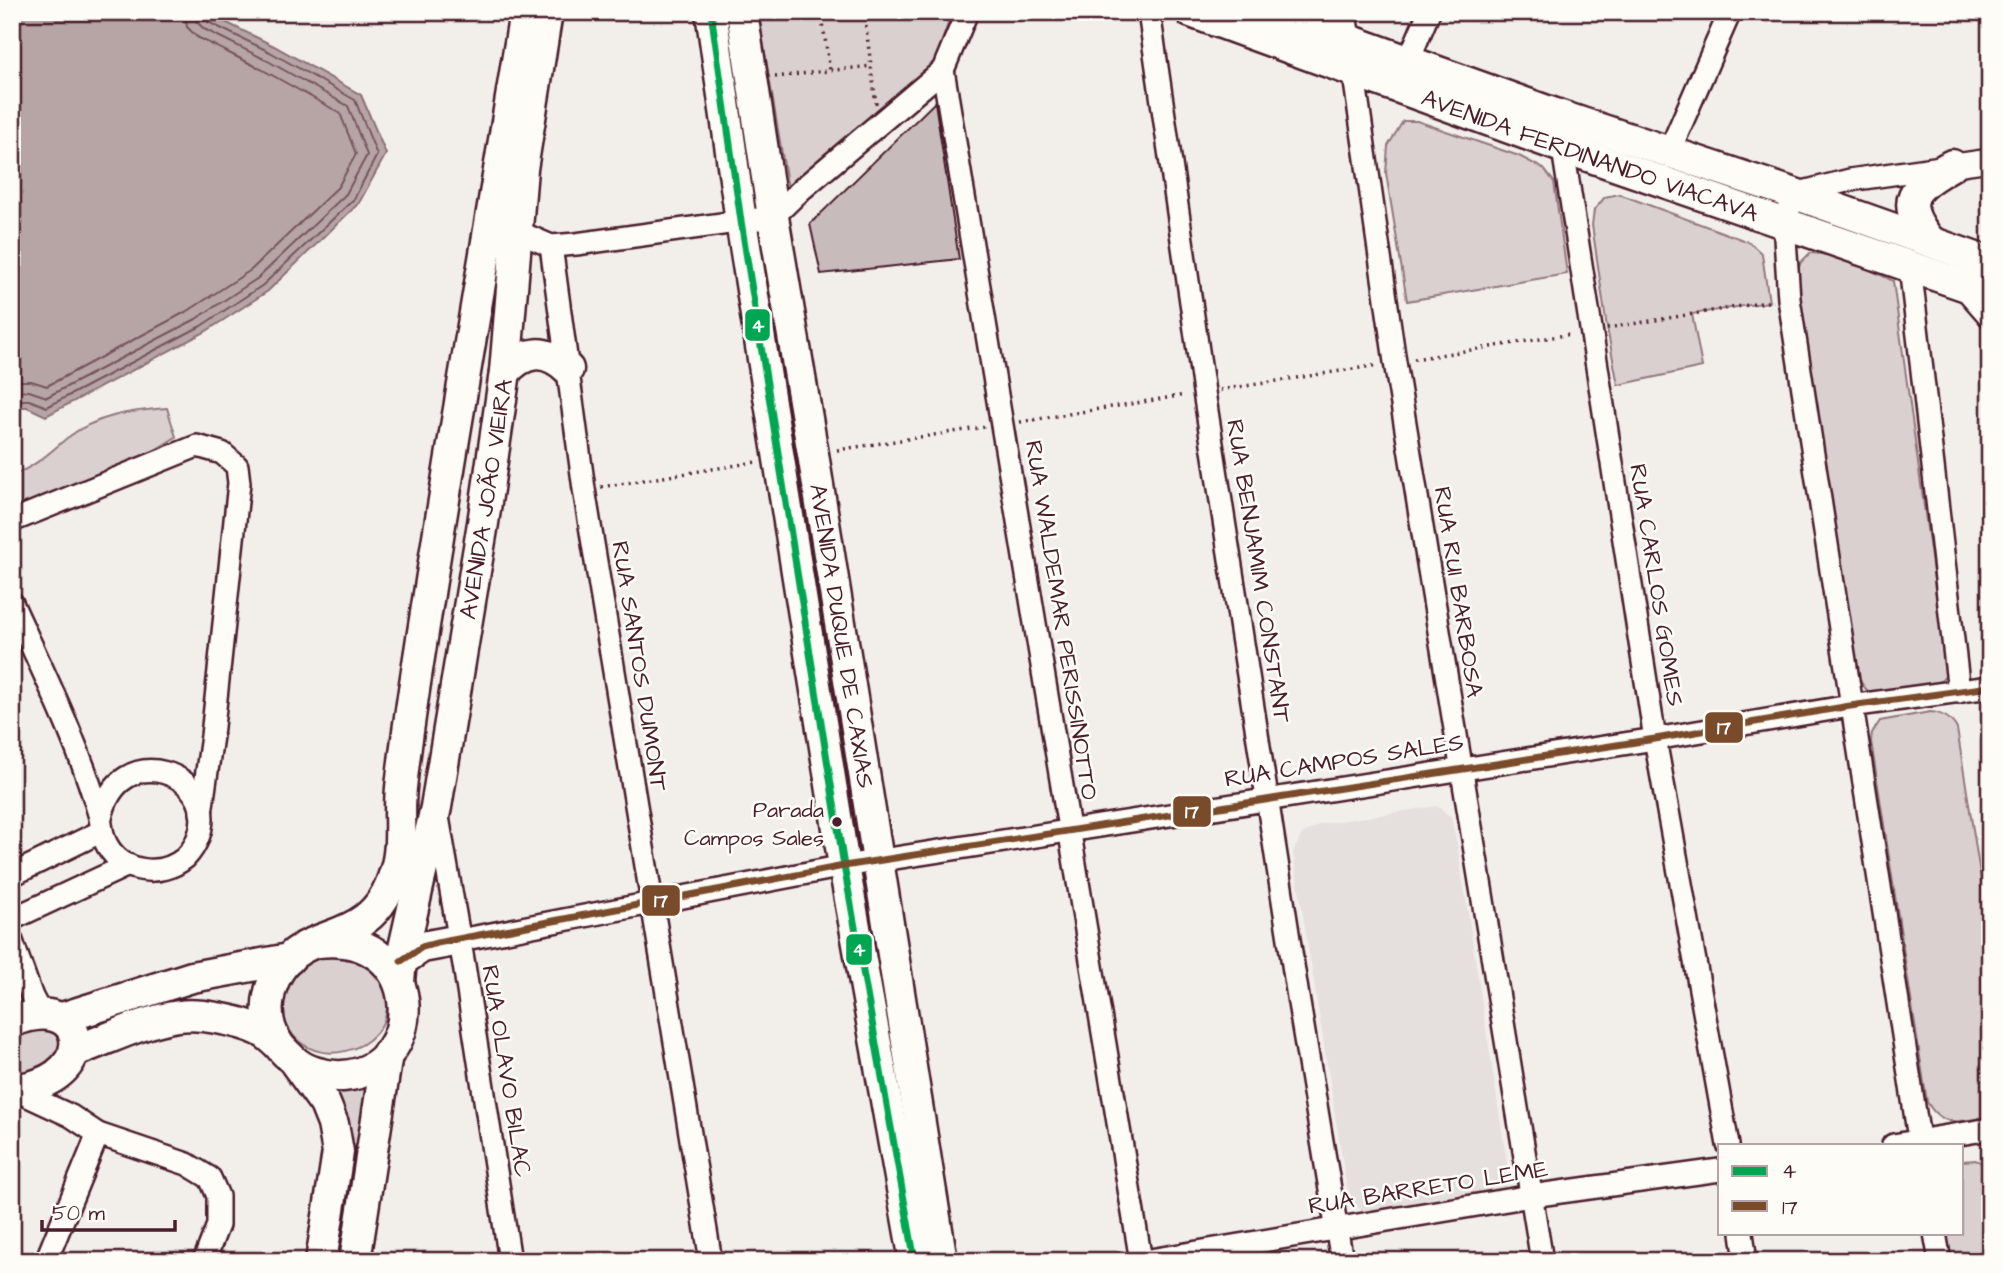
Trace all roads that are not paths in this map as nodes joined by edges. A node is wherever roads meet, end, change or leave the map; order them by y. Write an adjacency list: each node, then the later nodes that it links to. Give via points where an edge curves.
1 (525, 12): 58 (street, AVENIDA JOÃO VIEIRA, via 424,624 401,788 399,859 379,906 366,919)
2 (547, 12): 24 (street, AVENIDA JOÃO VIEIRA)
3 (711, 12): 22 (street, AVENIDA DUQUE DE CAXIAS)
4 (741, 12): 21 (street, AVENIDA DUQUE DE CAXIAS)
5 (967, 12): 12 (street)
6 (1149, 12): 45 (street, RUA BENJAMIM CONSTANT)
7 (1191, 12): 13 (street, AVENIDA FERDINANDO VIACAVA)
8 (1272, 12): 11 (street, AVENIDA FERDINANDO VIACAVA)
9 (1429, 12): 14 (street)
10 (1730, 12): 17 (street)
11 (1347, 27): 13 (street, RUA RUI BARBOSA); 14 (street, AVENIDA FERDINANDO VIACAVA)
12 (943, 70): 21 (street); 49 (street, RUA WALDEMAR PERISSINOTTO)
13 (1354, 70): 14 (street, AVENIDA FERDINANDO VIACAVA); 42 (street, RUA RUI BARBOSA)
14 (1403, 74): 15 (street, AVENIDA FERDINANDO VIACAVA); 16 (street, AVENIDA FERDINANDO VIACAVA)
15 (1558, 115): 16 (street, RUA CARLOS GOMES); 17 (street, AVENIDA FERDINANDO VIACAVA)
16 (1562, 147): 23 (street, AVENIDA FERDINANDO VIACAVA); 40 (street, RUA CARLOS GOMES)
17 (1669, 152): 20 (street, AVENIDA FERDINANDO VIACAVA)
18 (1990, 160): 19 (street)
19 (1952, 165): 20 (street, via 1850,180); 25 (street, via 1919,186 1914,196 1914,215)
20 (1795, 194): 23 (street); 25 (street, AVENIDA FERDINANDO VIACAVA)
21 (773, 217): 22 (street); 50 (street, AVENIDA DUQUE DE CAXIAS)
22 (741, 221): 26 (street); 52 (street, AVENIDA DUQUE DE CAXIAS)
23 (1784, 223): 28 (street, AVENIDA FERDINANDO VIACAVA); 38 (street, via 1788,299)
24 (516, 231): 26 (street); 33 (street, AVENIDA JOÃO VIEIRA)
25 (1930, 241): 27 (street, AVENIDA FERDINANDO VIACAVA)
26 (551, 246): 32 (street, RUA SANTOS DUMONT)
27 (1990, 263)
28 (1910, 266): 29 (street, AVENIDA FERDINANDO VIACAVA); 37 (street)
29 (1960, 284): 30 (street, AVENIDA FERDINANDO VIACAVA); 31 (street)
30 (1990, 294)
31 (1990, 317)
32 (568, 369): 33 (street, via 558,359 537,354 514,362); 54 (street, RUA SANTOS DUMONT)
33 (505, 372): 46 (street, AVENIDA JOÃO VIEIRA)
34 (12, 521): 39 (street, via 197,446 222,453 237,466 239,483)
35 (12, 603): 41 (street)
36 (1990, 687): 37 (street, RUA CAMPOS SALES)
37 (1959, 692): 38 (street, RUA CAMPOS SALES)
38 (1850, 706): 40 (street, RUA CAMPOS SALES); 71 (street)
39 (212, 736): 43 (street); 47 (street)
40 (1655, 739): 42 (street, RUA CAMPOS SALES); 72 (street, RUA CARLOS GOMES)
41 (82, 762): 44 (street); 48 (street)
42 (1460, 768): 45 (street, RUA CAMPOS SALES); 74 (street, RUA RUI BARBOSA)
43 (183, 782): 44 (street, via 155,770 125,777); 47 (street)
44 (113, 787): 48 (street, via 104,801)
45 (1268, 798): 49 (street, RUA CAMPOS SALES); 75 (street, RUA BENJAMIM CONSTANT)
46 (436, 807): 56 (street, RUA OLAVO BILAC); 60 (street, AVENIDA JOÃO VIEIRA)
47 (201, 813): 51 (street, via 196,844 180,861 158,870)
48 (101, 825): 51 (street, via 107,845); 53 (street)
49 (1070, 830): 50 (street, RUA CAMPOS SALES); 86 (street, RUA WALDEMAR PERISSINOTTO)
50 (878, 862): 52 (street, RUA CAMPOS SALES); 85 (street, AVENIDA DUQUE DE CAXIAS)
51 (128, 865): 55 (street)
52 (844, 866): 54 (street, RUA CAMPOS SALES); 84 (street, AVENIDA DUQUE DE CAXIAS)
53 (12, 875)
54 (652, 903): 56 (street, RUA CAMPOS SALES); 83 (street, RUA SANTOS DUMONT)
55 (12, 919)
56 (460, 940): 60 (street, via 422,947); 82 (street, RUA OLAVO BILAC)
57 (12, 941): 61 (street, via 32,997)
58 (318, 942): 59 (street); 60 (street, via 356,943)
59 (289, 959): 61 (street, via 192,977); 64 (street, via 275,977 268,999 269,1021)
60 (400, 971): 65 (street, via 405,1006 401,1032)
61 (52, 1016): 62 (street, via 29,1015); 63 (street, via 71,1028)
62 (12, 1022)
63 (75, 1051): 64 (street, via 180,1015 260,1030); 66 (street)
64 (287, 1053): 65 (street, via 318,1074 344,1076 368,1069); 80 (street, via 325,1104 338,1152)
65 (387, 1054): 81 (street)
66 (52, 1079): 67 (street); 68 (street)
67 (14, 1089): 68 (street)
68 (71, 1116): 70 (street)
69 (1990, 1129): 71 (street)
70 (98, 1134): 78 (street); 79 (street, via 187,1164 209,1178 218,1196 218,1225)
71 (1919, 1143)
72 (1728, 1144)
73 (1718, 1170): 74 (street, RUA BARRETO LEME)
74 (1531, 1196): 75 (street, RUA BARRETO LEME); 88 (street, RUA RUI BARBOSA)
75 (1337, 1228): 86 (street, RUA BARRETO LEME); 87 (street, RUA BENJAMIM CONSTANT)
76 (1742, 1234): 89 (street)
77 (1935, 1234): 90 (street)
78 (46, 1261)
79 (204, 1261)
80 (321, 1261)
81 (355, 1261)
82 (510, 1261)
83 (710, 1261)
84 (915, 1261)
85 (942, 1261)
86 (1142, 1261)
87 (1342, 1261)
88 (1542, 1261)
89 (1746, 1261)
90 (1940, 1261)

